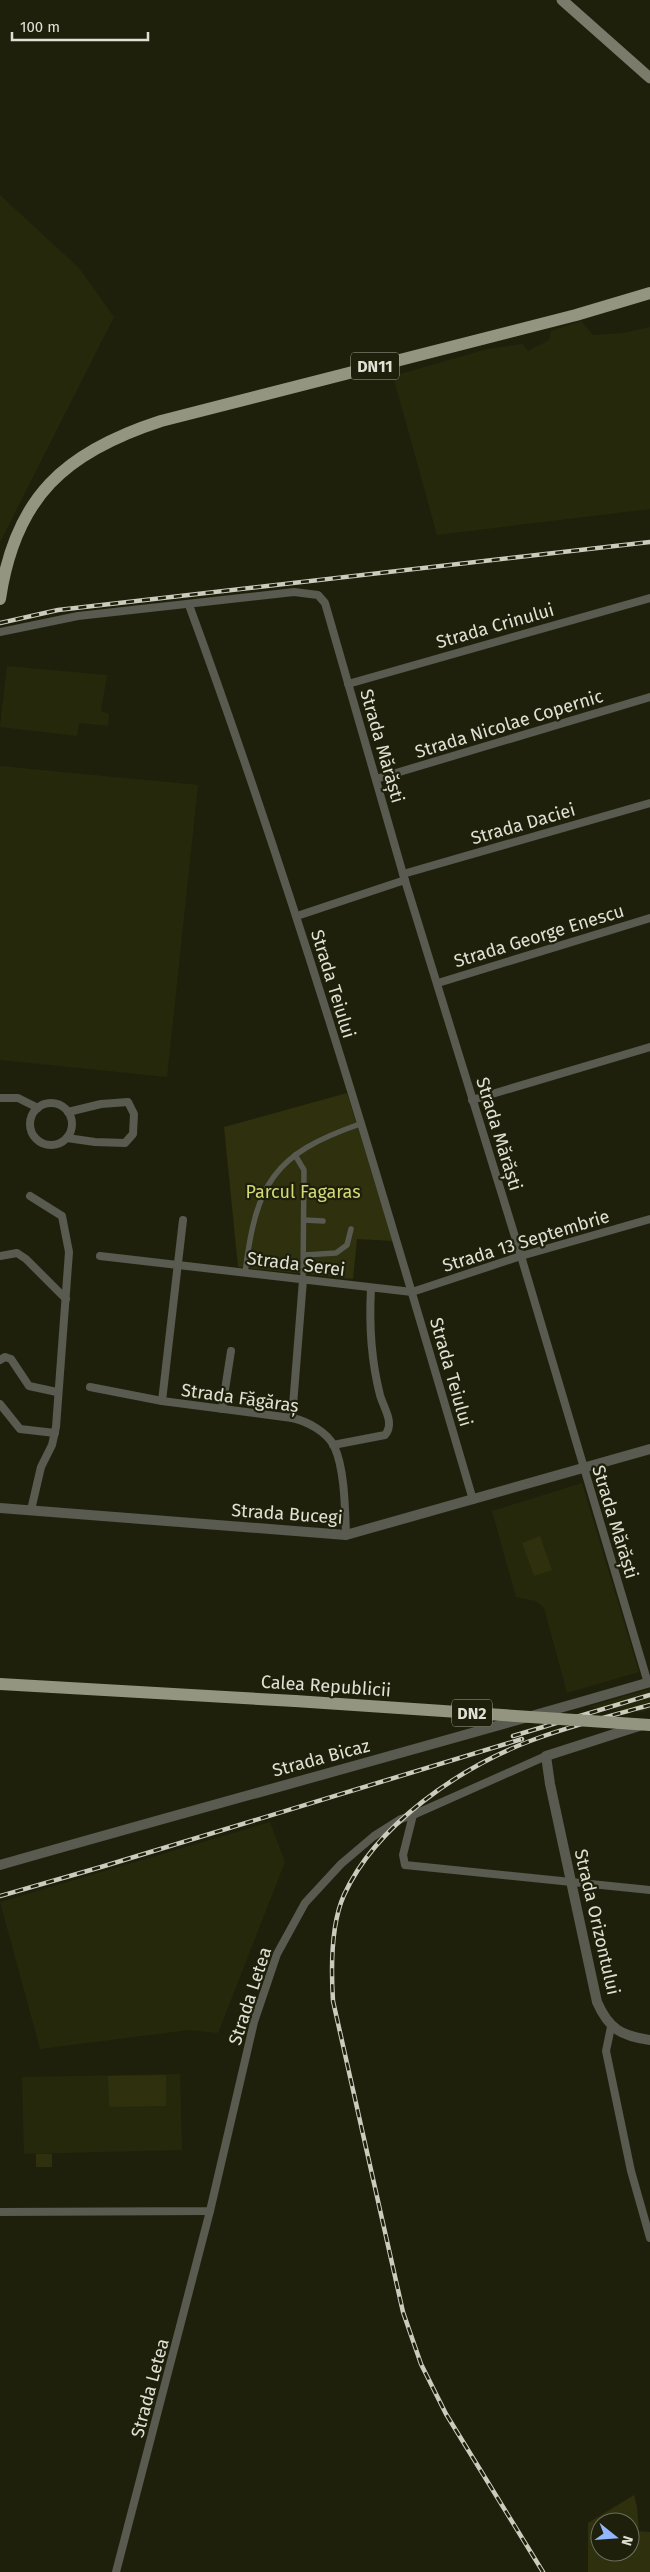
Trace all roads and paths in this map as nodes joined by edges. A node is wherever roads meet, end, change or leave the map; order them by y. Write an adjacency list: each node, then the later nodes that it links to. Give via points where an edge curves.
1 (562, 0): 2 (main road)
2 (650, 78)
3 (650, 293): 5 (main road, DN11, via 175,417 102,444 75,462 39,494 14,538)
4 (650, 598): 8 (street, Strada Crinului)
5 (0, 599)
6 (189, 604): 7 (street, via 78,616); 8 (street, Strada Mărăști, via 294,592 318,596 325,603); 13 (street, Strada Teiului)
7 (0, 632)
8 (348, 684): 10 (street, Strada Mărăști)
9 (650, 697): 10 (street, Strada Nicolae Copernic)
10 (376, 779): 12 (street, Strada Mărăști)
11 (650, 803): 12 (street, Strada Daciei)
12 (404, 877): 13 (street, Strada Daciei); 15 (street, Strada Mărăști)
13 (297, 916): 21 (street, Strada Teiului)
14 (650, 918): 15 (street, Strada George Enescu)
15 (438, 983): 18 (street, Strada Mărăști)
16 (650, 1047): 18 (street)
17 (0, 1098): 19 (street, via 18,1098)
18 (472, 1100): 33 (street, Strada Mărăști)
19 (38, 1108): 20 (street, via 51,1103); 22 (street, via 31,1119 36,1138 48,1145)
20 (68, 1112): 22 (street, via 72,1125); 22 (street, via 128,1102 134,1114 133,1134 125,1142)
21 (360, 1124): 23 (street, via 318,1140); 38 (street, Strada Teiului)
22 (67, 1138)
23 (295, 1155): 27 (street, via 304,1170); 35 (street, via 276,1173 263,1193 254,1214)
24 (30, 1196): 39 (street, via 62,1216 69,1252)
25 (650, 1219): 33 (street, Strada 13 Septembrie)
26 (183, 1220): 34 (street, Strada Făgăraș)
27 (304, 1220): 28 (street); 30 (street)
28 (323, 1221)
29 (351, 1229): 30 (street, via 347,1245 336,1253)
30 (304, 1255): 36 (street)
31 (0, 1256): 39 (street, via 17,1253)
32 (100, 1256): 34 (street)
33 (521, 1256): 38 (street, Strada 13 Septembrie); 51 (street, Strada Mărăști)
34 (176, 1265): 35 (street, Strada Serei); 44 (street, Strada Făgăraș)
35 (244, 1273): 36 (street, Strada Serei)
36 (303, 1280): 37 (street, Strada Serei); 47 (street)
37 (371, 1288): 38 (street, Strada Serei); 49 (street, via 369,1330 389,1430 385,1435)
38 (412, 1292): 52 (street, Strada Teiului)
39 (66, 1299): 43 (street)
40 (231, 1351): 46 (street)
41 (0, 1360): 43 (street, via 5,1357 11,1359 29,1386)
42 (90, 1387): 44 (street, Strada Făgăraș)
43 (57, 1392): 48 (street)
44 (162, 1401): 46 (street, Strada Făgăraș)
45 (0, 1404): 48 (street, via 20,1429)
46 (222, 1409): 47 (street, Strada Făgăraș)
47 (292, 1418): 49 (street, Strada Făgăraș, via 310,1425)
48 (55, 1433): 54 (street, via 41,1467)
49 (334, 1445): 55 (street, via 343,1490)
50 (650, 1448): 51 (street, Strada Bucegi)
51 (583, 1468): 52 (street, Strada Bucegi); 56 (street, Strada Mărăști)
52 (473, 1500): 55 (street, Strada Bucegi)
53 (0, 1508): 54 (street, Strada Bucegi)
54 (31, 1510): 55 (street, Strada Bucegi)
55 (346, 1536)
56 (649, 1682): 61 (street, Strada Bicaz, via 479,1733)
57 (2, 1683): 58 (main road, Calea Republicii / DN2, bridge)
58 (650, 1724): 59 (street)
59 (546, 1756): 60 (street, Strada Letea); 62 (street, Strada Orizontului)
60 (413, 1815): 62 (street, via 403,1855 405,1865); 66 (street, Strada Letea, via 374,1836 341,1864 305,1903 277,1954 254,2022)
61 (0, 1865)
62 (571, 1883): 63 (street); 64 (street, Strada Orizontului, via 593,1988 602,2014)
63 (650, 1890)
64 (612, 2027): 65 (street, via 636,2038); 68 (street, via 606,2051 631,2171)
65 (650, 2040)
66 (210, 2211): 67 (street); 69 (street, Strada Letea)
67 (0, 2212)
68 (650, 2238)
69 (116, 2572)

